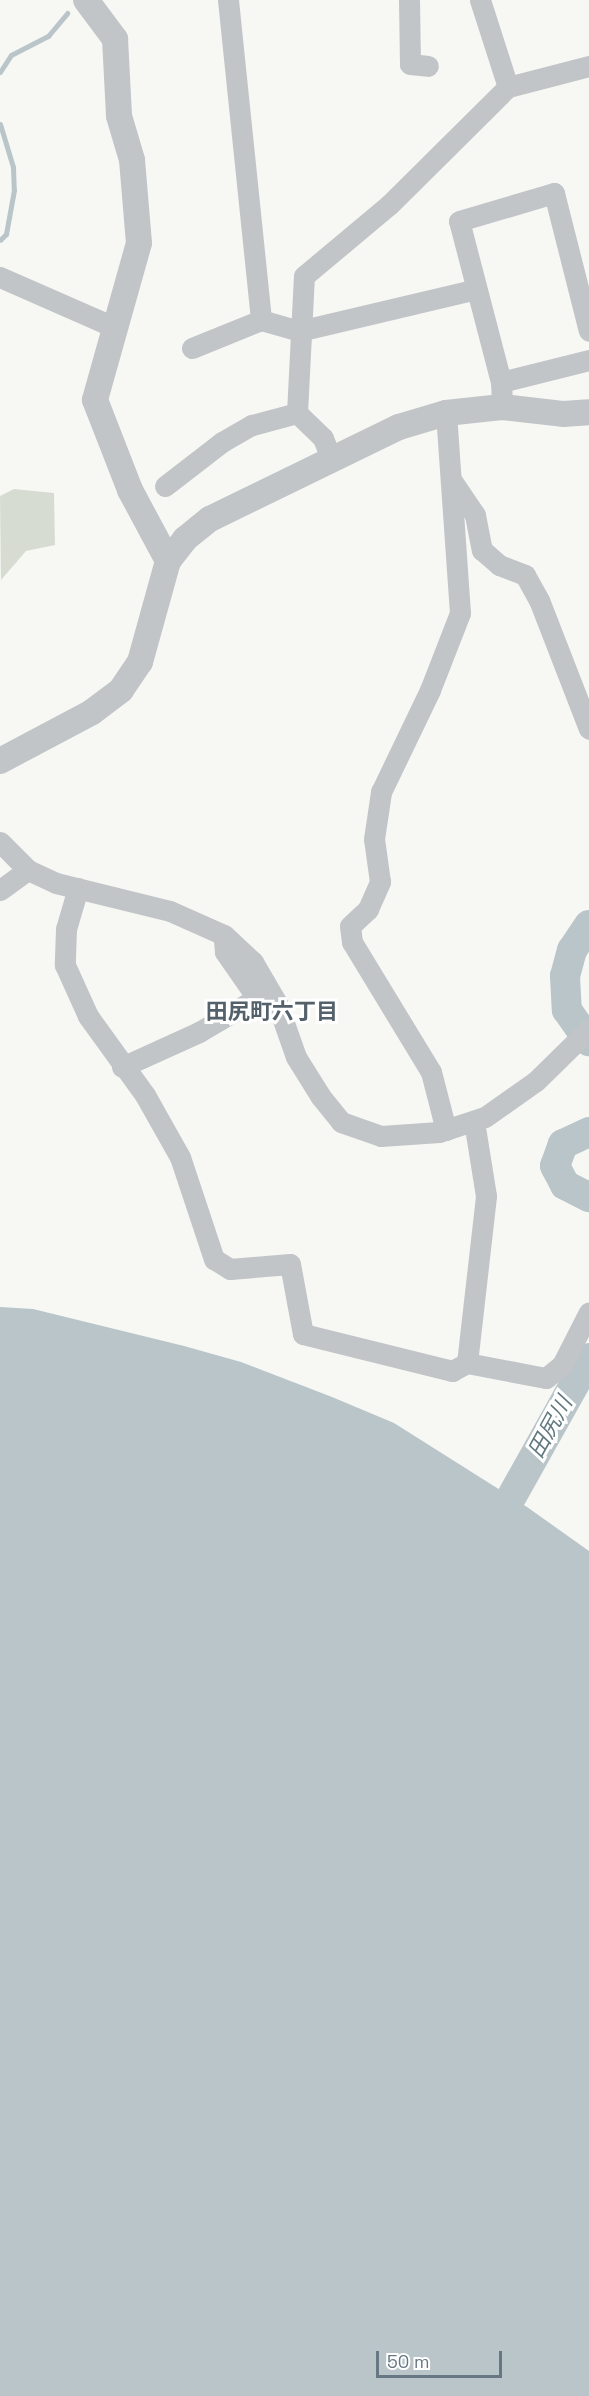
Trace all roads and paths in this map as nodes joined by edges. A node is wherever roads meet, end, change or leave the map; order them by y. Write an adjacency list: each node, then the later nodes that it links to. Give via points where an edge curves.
1 (86, 0): 11 (street, via 115,39 119,116 132,160 138,201 139,243)
2 (228, 0): 10 (street)
3 (410, 0): 5 (street, via 410,64)
4 (480, 0): 7 (street)
5 (428, 66)
6 (589, 66): 7 (street)
7 (508, 87): 12 (street, via 388,205 304,276)
8 (0, 277): 11 (street)
9 (476, 289): 12 (street); 13 (street, via 459,221 554,193); 16 (street)
10 (261, 320): 12 (street); 14 (street)
11 (114, 327): 23 (street, via 96,400 130,490)
12 (299, 331): 18 (street)
13 (589, 331)
14 (192, 348)
15 (589, 360): 16 (street)
16 (502, 394): 17 (street, via 563,414); 19 (street)
17 (589, 411)
18 (297, 413): 20 (street, via 323,438); 22 (street, via 252,424)
19 (446, 413): 20 (street, via 399,427); 21 (street)
20 (331, 458): 23 (street, via 210,519 184,538)
21 (451, 479): 24 (street, via 475,515 482,550 499,565 525,576 540,600); 34 (street, via 460,613 430,690 381,792 374,839 380,882 368,909 350,926 352,942 431,1072)
22 (165, 486)
23 (168, 561): 25 (street, via 141,662 121,690 92,712)
24 (589, 729)
25 (0, 761)
26 (0, 842): 27 (street)
27 (28, 870): 28 (street); 29 (street)
28 (78, 888): 30 (street, via 170,910); 32 (street, via 66,929 65,965 88,1016)
29 (0, 890)
30 (224, 935): 32 (street, via 225,951 257,998 199,1032); 34 (street, via 253,963 277,1003 296,1057 341,1122 381,1136)
31 (586, 1032): 33 (street, via 536,1081)
32 (122, 1067): 36 (street, via 145,1095 180,1157 214,1259 230,1269 290,1264 303,1334 452,1371)
33 (474, 1121): 34 (street); 36 (street, via 486,1196)
34 (446, 1130)
35 (589, 1311): 36 (street, via 562,1365 546,1378)
36 (467, 1363)

